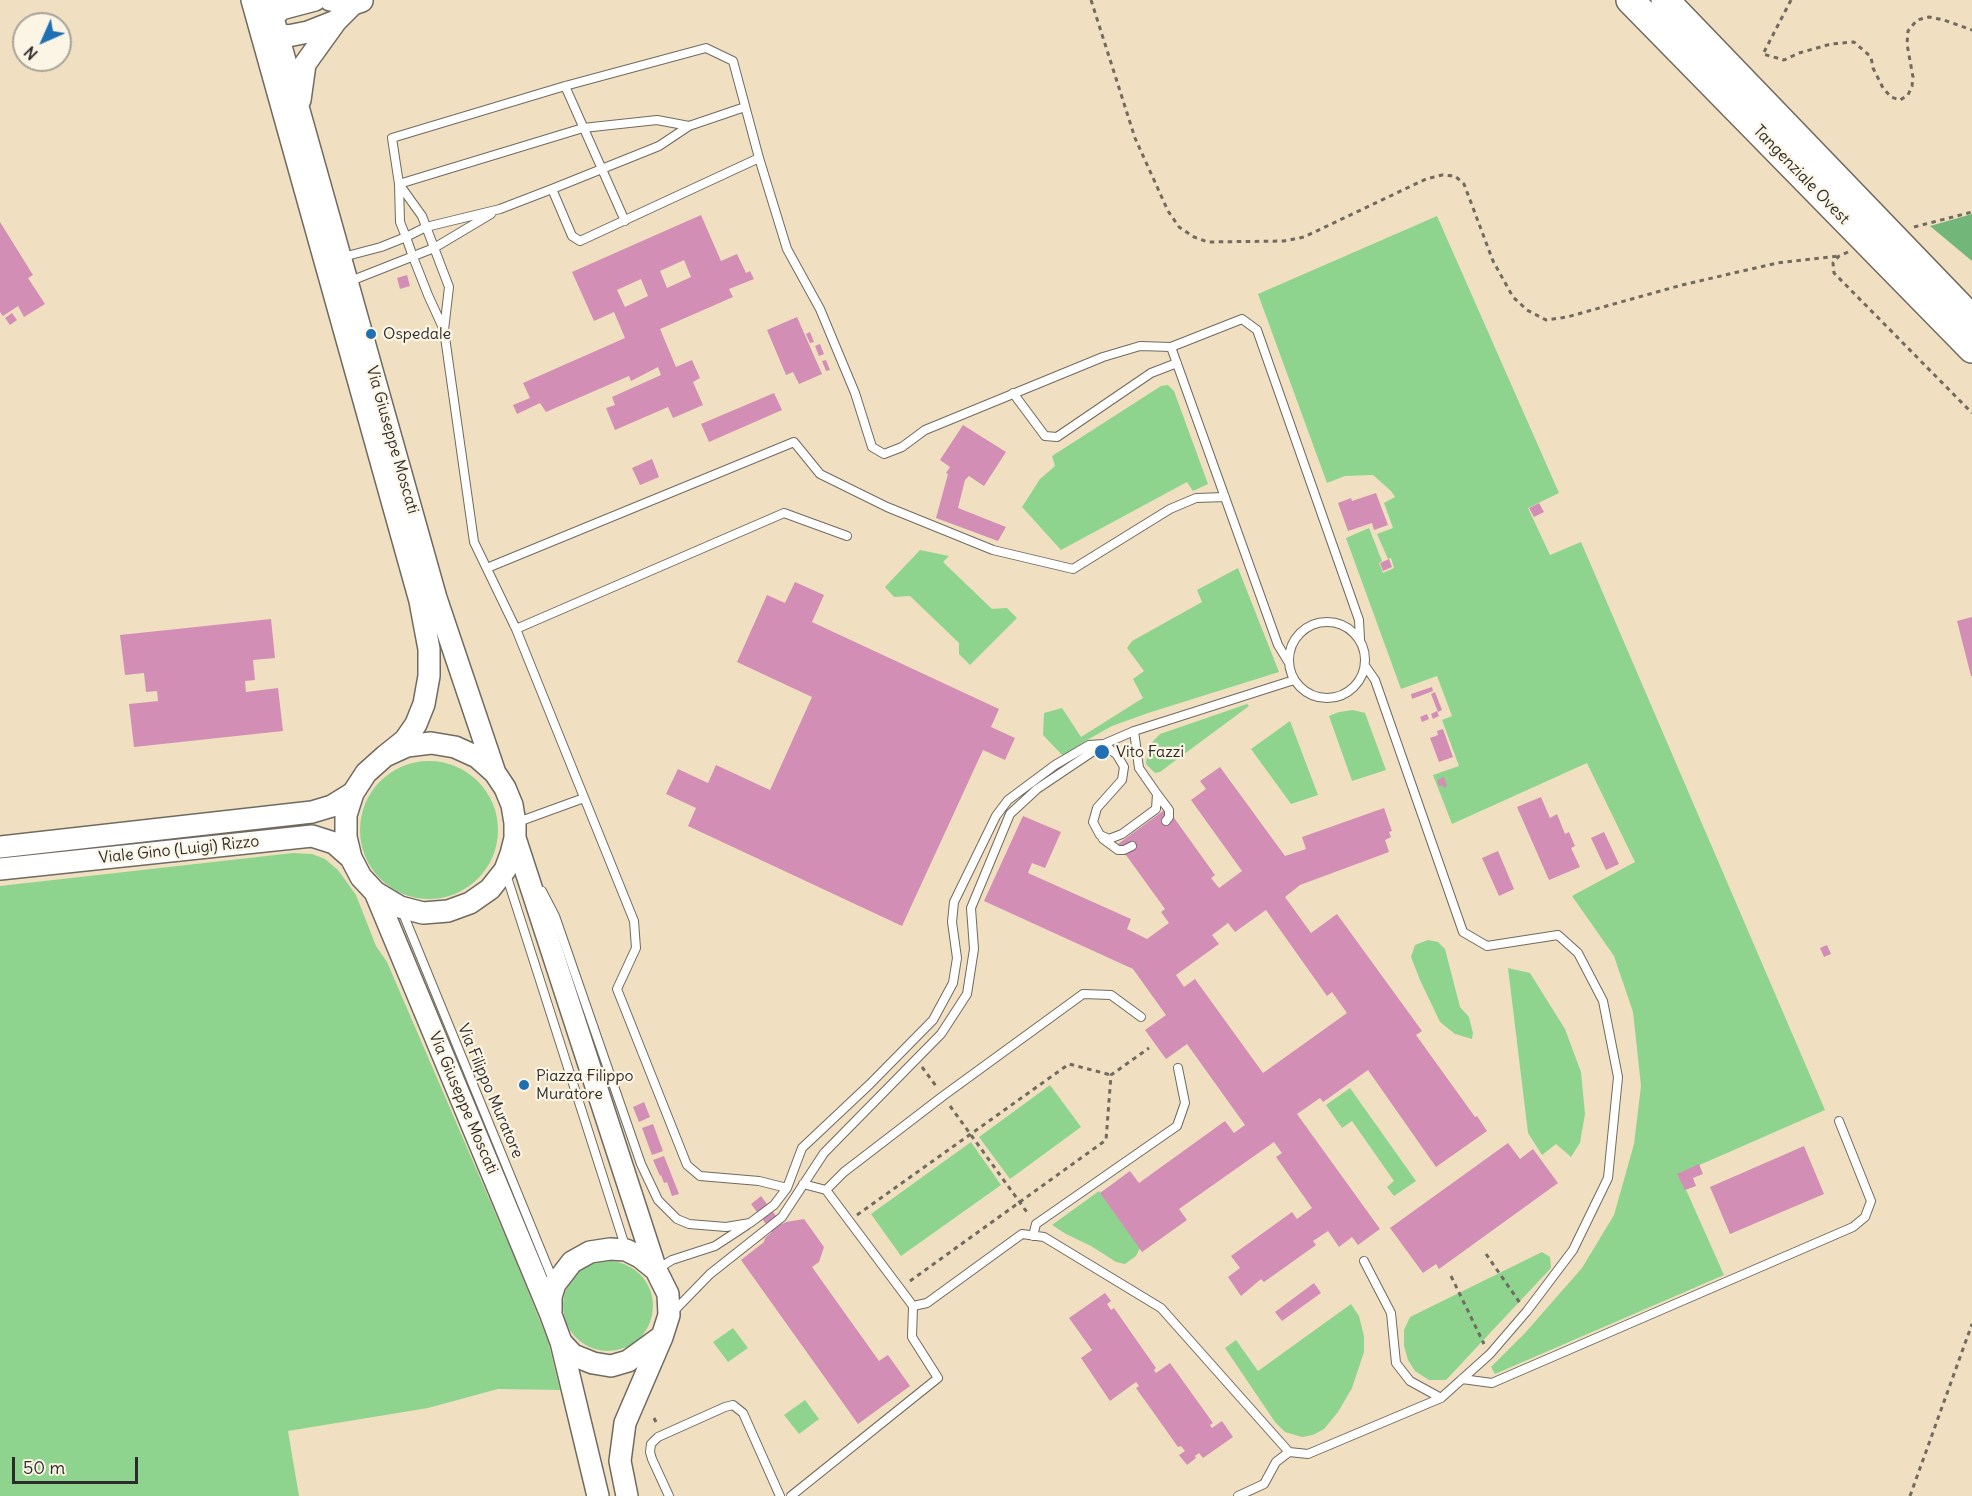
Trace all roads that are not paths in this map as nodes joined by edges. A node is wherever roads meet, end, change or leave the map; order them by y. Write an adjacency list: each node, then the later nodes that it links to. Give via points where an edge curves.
1 (252, 0): 7 (street, Via Giuseppe Moscati)
2 (315, 0): 7 (street, via 281,9)
3 (330, 0): 6 (street)
4 (1630, 0): 29 (highway, Tangenziale Ovest)
5 (1665, 0): 26 (highway, Tangenziale Ovest)
6 (359, 2): 8 (street)
7 (270, 20): 8 (street, via 288,36); 11 (street, Via Giuseppe Moscati); 42 (street, Via Giuseppe Moscati, via 420,601 429,649 429,676 416,724 405,740)
8 (336, 21): 11 (street, via 305,64)
9 (565, 86): 10 (lane, via 706,48 733,61); 13 (lane); 16 (lane, via 392,138)
10 (746, 107): 12 (lane); 14 (lane)
11 (298, 109): 23 (street, Via Giuseppe Moscati)
12 (689, 126): 13 (lane, via 657,120); 15 (lane, via 659,146)
13 (583, 128): 15 (lane); 16 (lane)
14 (759, 158): 19 (lane); 31 (lane, via 787,249 820,309 855,393 872,447 884,454 902,447 925,430)
15 (601, 168): 17 (lane); 19 (lane)
16 (399, 184): 20 (lane); 21 (lane, via 400,222)
17 (552, 189): 18 (lane); 19 (lane, via 572,236 580,241)
18 (500, 209): 20 (lane); 22 (lane)
19 (625, 221)
20 (426, 227): 21 (lane); 22 (lane)
21 (406, 237): 23 (lane); 24 (lane)
22 (434, 248): 24 (lane); 27 (lane, via 449,287)
23 (341, 257): 25 (street, Via Giuseppe Moscati)
24 (413, 257): 25 (lane); 27 (lane)
25 (348, 282): 43 (street, Via Giuseppe Moscati, via 436,598)
26 (1972, 319)
27 (444, 330): 34 (lane, via 474,542)
28 (1172, 347): 30 (lane); 31 (lane, via 1140,346); 36 (lane, via 1242,319 1257,330 1359,620)
29 (1972, 349)
30 (1177, 363): 31 (lane, via 1151,374 1057,437 1045,436); 32 (lane)
31 (1013, 393)
32 (1225, 497): 34 (lane, via 1196,498 1170,510 1073,569 993,550 887,507 820,474 794,442); 37 (lane, via 1278,645)
33 (847, 536): 35 (lane, via 783,513)
34 (487, 568): 35 (lane)
35 (516, 629): 46 (lane)
36 (1360, 639): 37 (lane, via 1340,623 1315,623 1295,639); 38 (lane)
37 (1289, 663): 39 (lane)
38 (1366, 668): 39 (lane, via 1361,680 1341,697 1314,697); 74 (lane, via 1375,680 1463,932 1487,946 1558,935 1578,953 1604,1001 1618,1077 1608,1178 1573,1250 1527,1311)
39 (1294, 680): 40 (lane)
40 (1134, 731): 41 (lane); 45 (lane, via 1139,768)
41 (1104, 744): 48 (lane, via 1124,767 1122,780 1097,808 1093,822); 60 (lane, via 1036,789 1010,814 970,908 974,949 967,993 941,1034 824,1153); 61 (lane, via 1089,745 1055,765 1008,801 996,816 954,902 952,922 957,958 953,983 933,1020 802,1148)
42 (385, 756): 43 (street, Via Giuseppe Moscati, via 407,746 431,743 455,747 477,757); 44 (street, Via Giuseppe Moscati, via 366,773)
43 (495, 773): 49 (street, Via Giuseppe Moscati, via 512,805)
44 (353, 793): 51 (street, Viale Gino (Luigi) Rizzo, via 312,812); 52 (street, Via Giuseppe Moscati, via 346,815)
45 (1157, 794): 47 (lane, via 1169,810); 48 (lane, via 1156,808 1122,834 1109,839)
46 (584, 798): 49 (lane); 61 (lane, via 634,921 636,948 616,989 687,1164 700,1176 759,1181)
47 (1166, 821)
48 (1100, 835): 50 (lane, via 1118,850)
49 (516, 836): 54 (street, Via Giuseppe Moscati); 63 (lane, via 555,916 641,1164 658,1200 677,1219 689,1224 726,1227); 67 (street, Via Giuseppe Moscati)
50 (1132, 846)
51 (0, 847)
52 (351, 858): 53 (street, Viale Gino (Luigi) Rizzo, via 334,843 312,836); 55 (street, Via Giuseppe Moscati)
53 (0, 869)
54 (505, 870): 56 (street, Via Giuseppe Moscati, via 490,889 470,903 448,911 423,913); 65 (lane)
55 (375, 892): 56 (street, Via Giuseppe Moscati); 70 (street, Via Giuseppe Moscati)
56 (400, 907): 68 (lane, Via Filippo Muratore)
57 (1140, 1017): 62 (lane, via 1112,995 1083,994 943,1096)
58 (1178, 1068): 64 (lane, via 1185,1104 1177,1126 1036,1224)
59 (1839, 1121): 74 (lane, via 1871,1201 1865,1218 1853,1227 1492,1383)
60 (803, 1184): 62 (lane); 71 (lane, via 782,1217 710,1274)
61 (787, 1188): 63 (lane)
62 (826, 1190): 69 (lane)
63 (758, 1218): 67 (lane, via 716,1246 672,1260)
64 (1033, 1236): 69 (lane, via 1022,1234 927,1303); 76 (lane, via 1044,1237 1161,1308)
65 (626, 1250): 67 (street); 68 (street, via 590,1252 572,1262)
66 (1365, 1261): 75 (lane, via 1391,1313 1396,1363 1410,1380)
67 (656, 1270): 71 (street, Via Giuseppe Moscati, via 668,1294)
68 (555, 1284): 70 (street, Via Giuseppe Moscati)
69 (913, 1306): 81 (lane, via 912,1337 938,1378)
70 (551, 1315): 73 (street, Via Giuseppe Moscati)
71 (669, 1315): 72 (street, Via Giuseppe Moscati)
72 (662, 1337): 73 (street, via 628,1361 611,1366 573,1355); 78 (street, Via Giuseppe Moscati, via 625,1423 620,1461)
73 (561, 1342): 77 (street, Via Giuseppe Moscati)
74 (1462, 1379): 75 (lane)
75 (1441, 1398): 76 (lane, via 1308,1454)
76 (1289, 1452): 82 (lane, via 1276,1462 1264,1484)
77 (598, 1496)
78 (627, 1496)
79 (669, 1496): 80 (lane, via 652,1459 651,1444 658,1437 733,1406 743,1413)
80 (780, 1496)
81 (791, 1496)
82 (1238, 1496)

